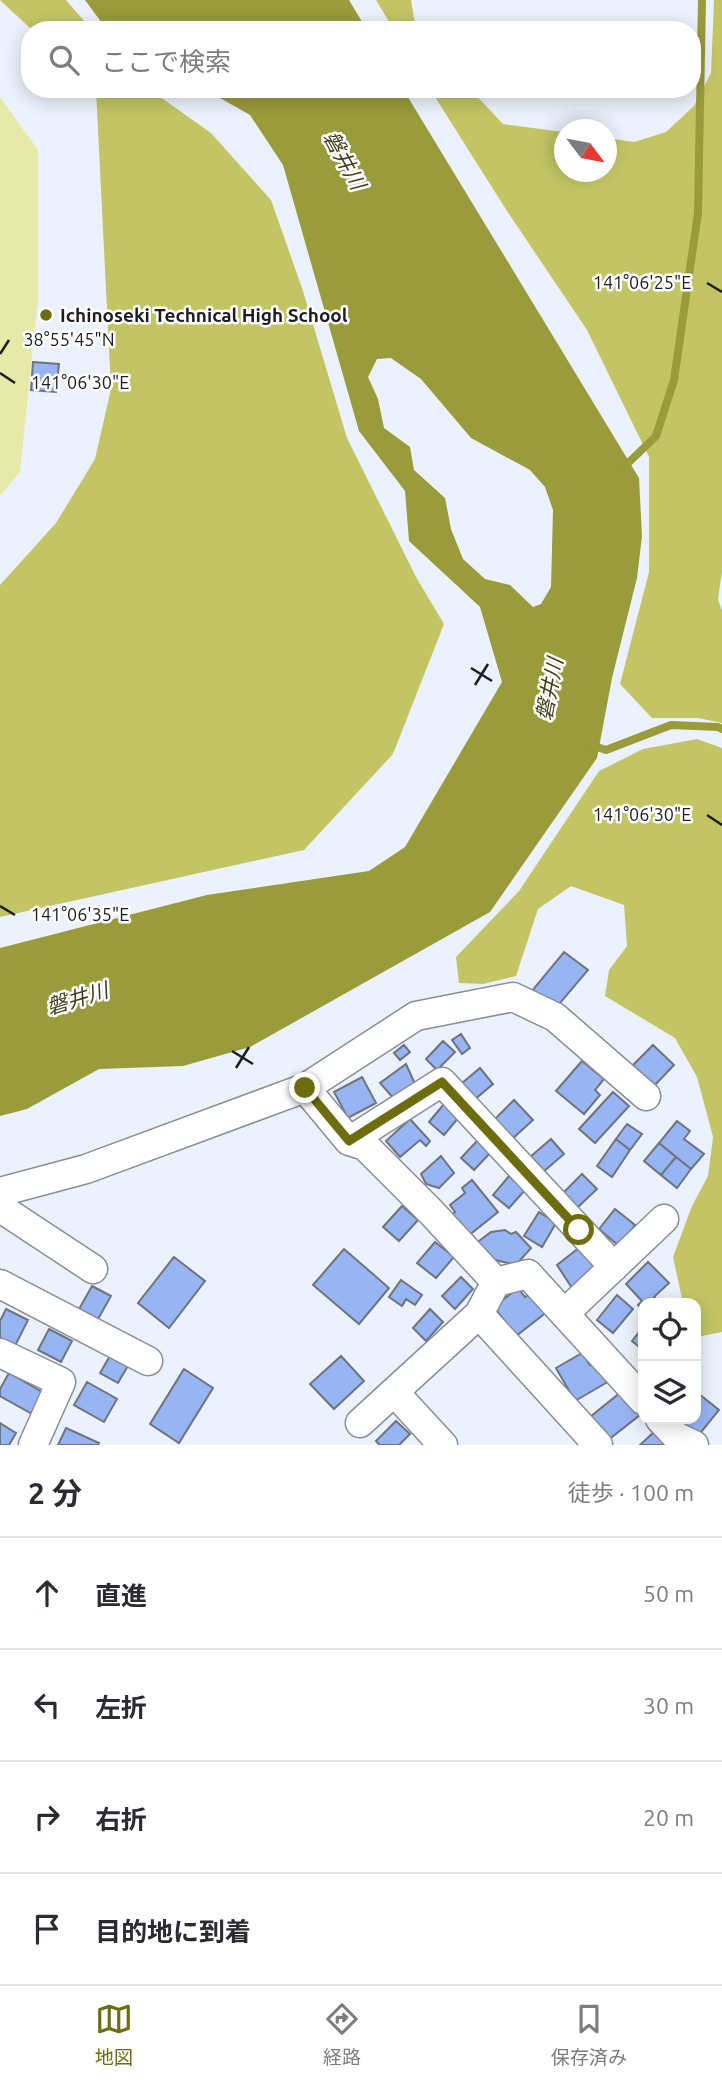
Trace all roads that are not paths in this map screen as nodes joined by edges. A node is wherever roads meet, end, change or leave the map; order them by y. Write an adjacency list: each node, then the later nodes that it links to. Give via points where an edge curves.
1 (305, 1088): 2 (street, via 416,1016 513,997 555,1017); 3 (street); 4 (street, via 86,1169)
2 (646, 1096)
3 (349, 1141): 7 (street, via 442,1082); 9 (street, via 365,1146)
4 (0, 1192)
5 (0, 1200): 8 (street, via 2,1209)
6 (664, 1219): 7 (street)
7 (614, 1267): 11 (street)
8 (93, 1269)
9 (496, 1282): 11 (street, via 528,1274); 12 (street)
10 (0, 1284): 14 (street)
11 (565, 1313): 16 (street)
12 (479, 1314): 15 (street); 21 (street)
13 (0, 1353): 19 (street, via 61,1382)
14 (148, 1361)
15 (394, 1392): 17 (street); 20 (street)
16 (638, 1394)
17 (360, 1423)
18 (665, 1424): 22 (street)
19 (33, 1445)
20 (443, 1445)
21 (598, 1445)
22 (694, 1445)

